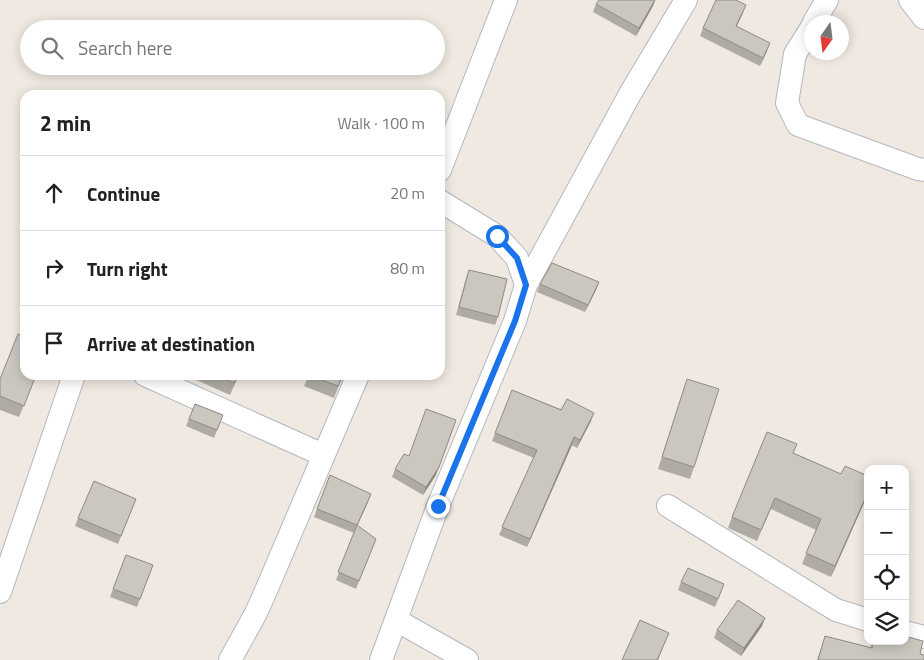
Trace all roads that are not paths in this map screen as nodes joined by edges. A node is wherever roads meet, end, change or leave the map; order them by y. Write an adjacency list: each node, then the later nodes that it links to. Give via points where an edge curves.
1 (506, 0): 8 (street)
2 (686, 0): 11 (street, via 630,94)
3 (827, 0): 5 (street)
4 (910, 0): 6 (street)
5 (818, 15)
6 (924, 18)
7 (804, 40): 9 (street, via 796,54 787,103 798,125)
8 (445, 157)
9 (924, 170)
10 (445, 204): 11 (street, via 497,236 517,258)
11 (526, 285): 20 (street, via 515,321 438,506)
12 (72, 380): 17 (street)
13 (156, 380): 15 (street)
14 (356, 380): 15 (street)
15 (324, 455): 23 (street, via 268,586)
16 (668, 506): 19 (street, via 836,610)
17 (3, 569): 18 (street)
18 (0, 592)
19 (864, 619)
20 (396, 620): 24 (street); 25 (street)
21 (909, 633): 22 (street)
22 (924, 637)
23 (230, 660)
24 (381, 660)
25 (467, 660)

